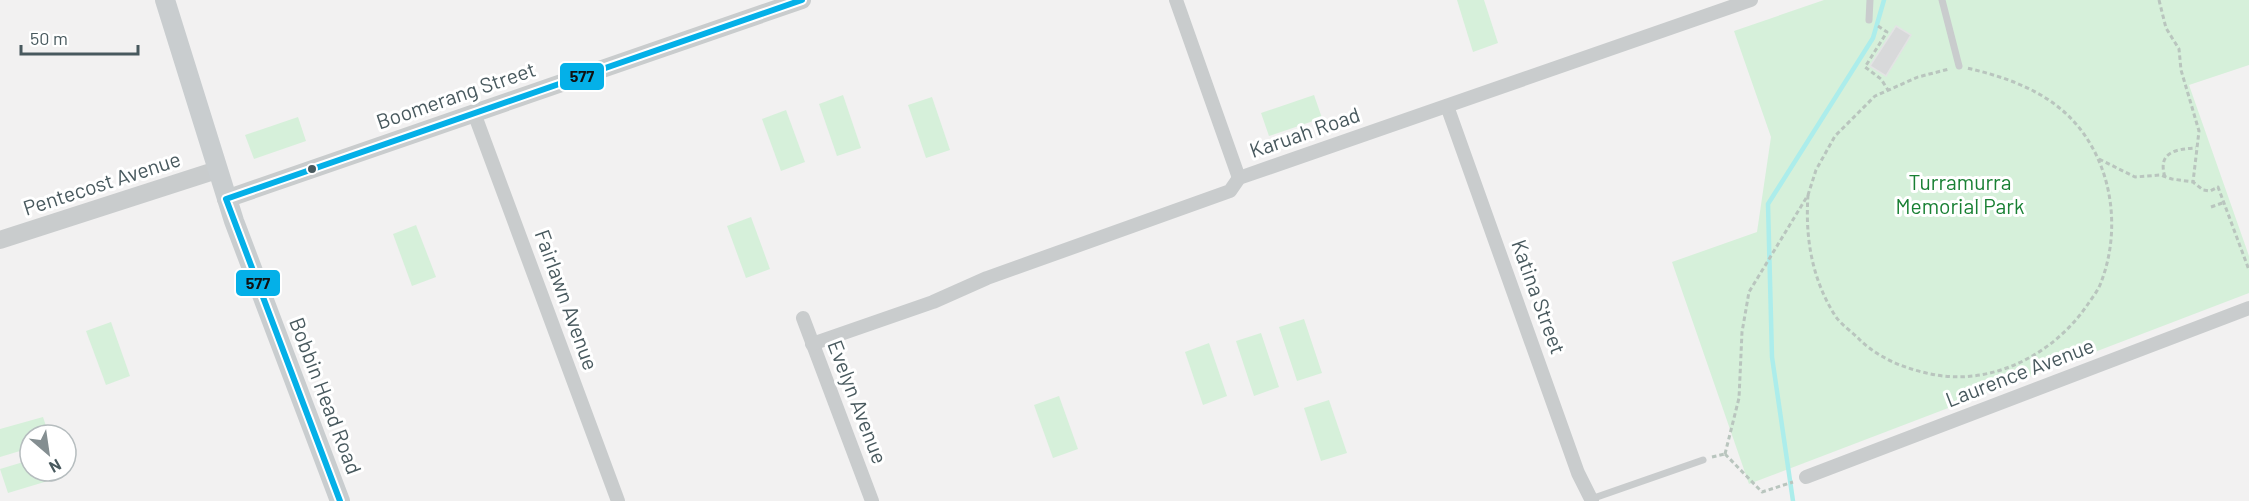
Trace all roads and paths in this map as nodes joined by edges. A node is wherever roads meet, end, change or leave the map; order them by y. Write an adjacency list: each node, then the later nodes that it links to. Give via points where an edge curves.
1 (165, 0): 16 (main road, Bobbin Head Road)
2 (802, 0): 13 (street, Boomerang Street)
3 (1176, 0): 18 (street)
4 (1751, 0): 12 (street, Karuah Road)
5 (1870, 0): 8 (lane)
6 (1942, 0): 10 (lane)
7 (2159, 0): 14 (path, via 2166,28 2179,49 2181,70 2199,131)
8 (1869, 20)
9 (1887, 32): 11 (path, via 1865,67)
10 (1959, 66): 11 (path); 15 (path, via 2015,82 2040,94 2077,125)
11 (1888, 90): 20 (path, via 1875,96 1835,136 1816,170)
12 (1447, 106): 18 (street, Karuah Road); 31 (street, Katina Street)
13 (474, 113): 21 (street, Boomerang Street); 33 (street, Fairlawn Avenue)
14 (2196, 148): 17 (path, via 2171,153 2163,164); 19 (path)
15 (2099, 159): 17 (path, via 2135,177); 20 (path, via 2110,190 2111,228 2109,260 2099,287 2064,334 2023,362 1967,378 1916,372 1892,361 1869,350 1837,318 1818,282 1809,250)
16 (217, 170): 21 (main road, Bobbin Head Road); 24 (street, Pentecost Avenue)
17 (2166, 177): 19 (path)
18 (1239, 178): 28 (street, Karuah Road, via 1230,191)
19 (2193, 182): 22 (path, via 2203,190 2218,187)
20 (1808, 195): 30 (path, via 1749,291 1742,332 1739,398 1725,454 1762,492)
21 (226, 199): 32 (main road, Bobbin Head Road)
22 (2225, 202): 23 (path); 25 (path)
23 (2211, 207)
24 (0, 240)
25 (2249, 270)
26 (2249, 308): 30 (street, Laurence Avenue)
27 (803, 318): 28 (street, Evelyn Avenue)
28 (812, 344): 34 (street, Evelyn Avenue)
29 (1703, 460): 31 (lane)
30 (1801, 479)
31 (1589, 500)
32 (340, 501)
33 (618, 501)
34 (872, 501)

